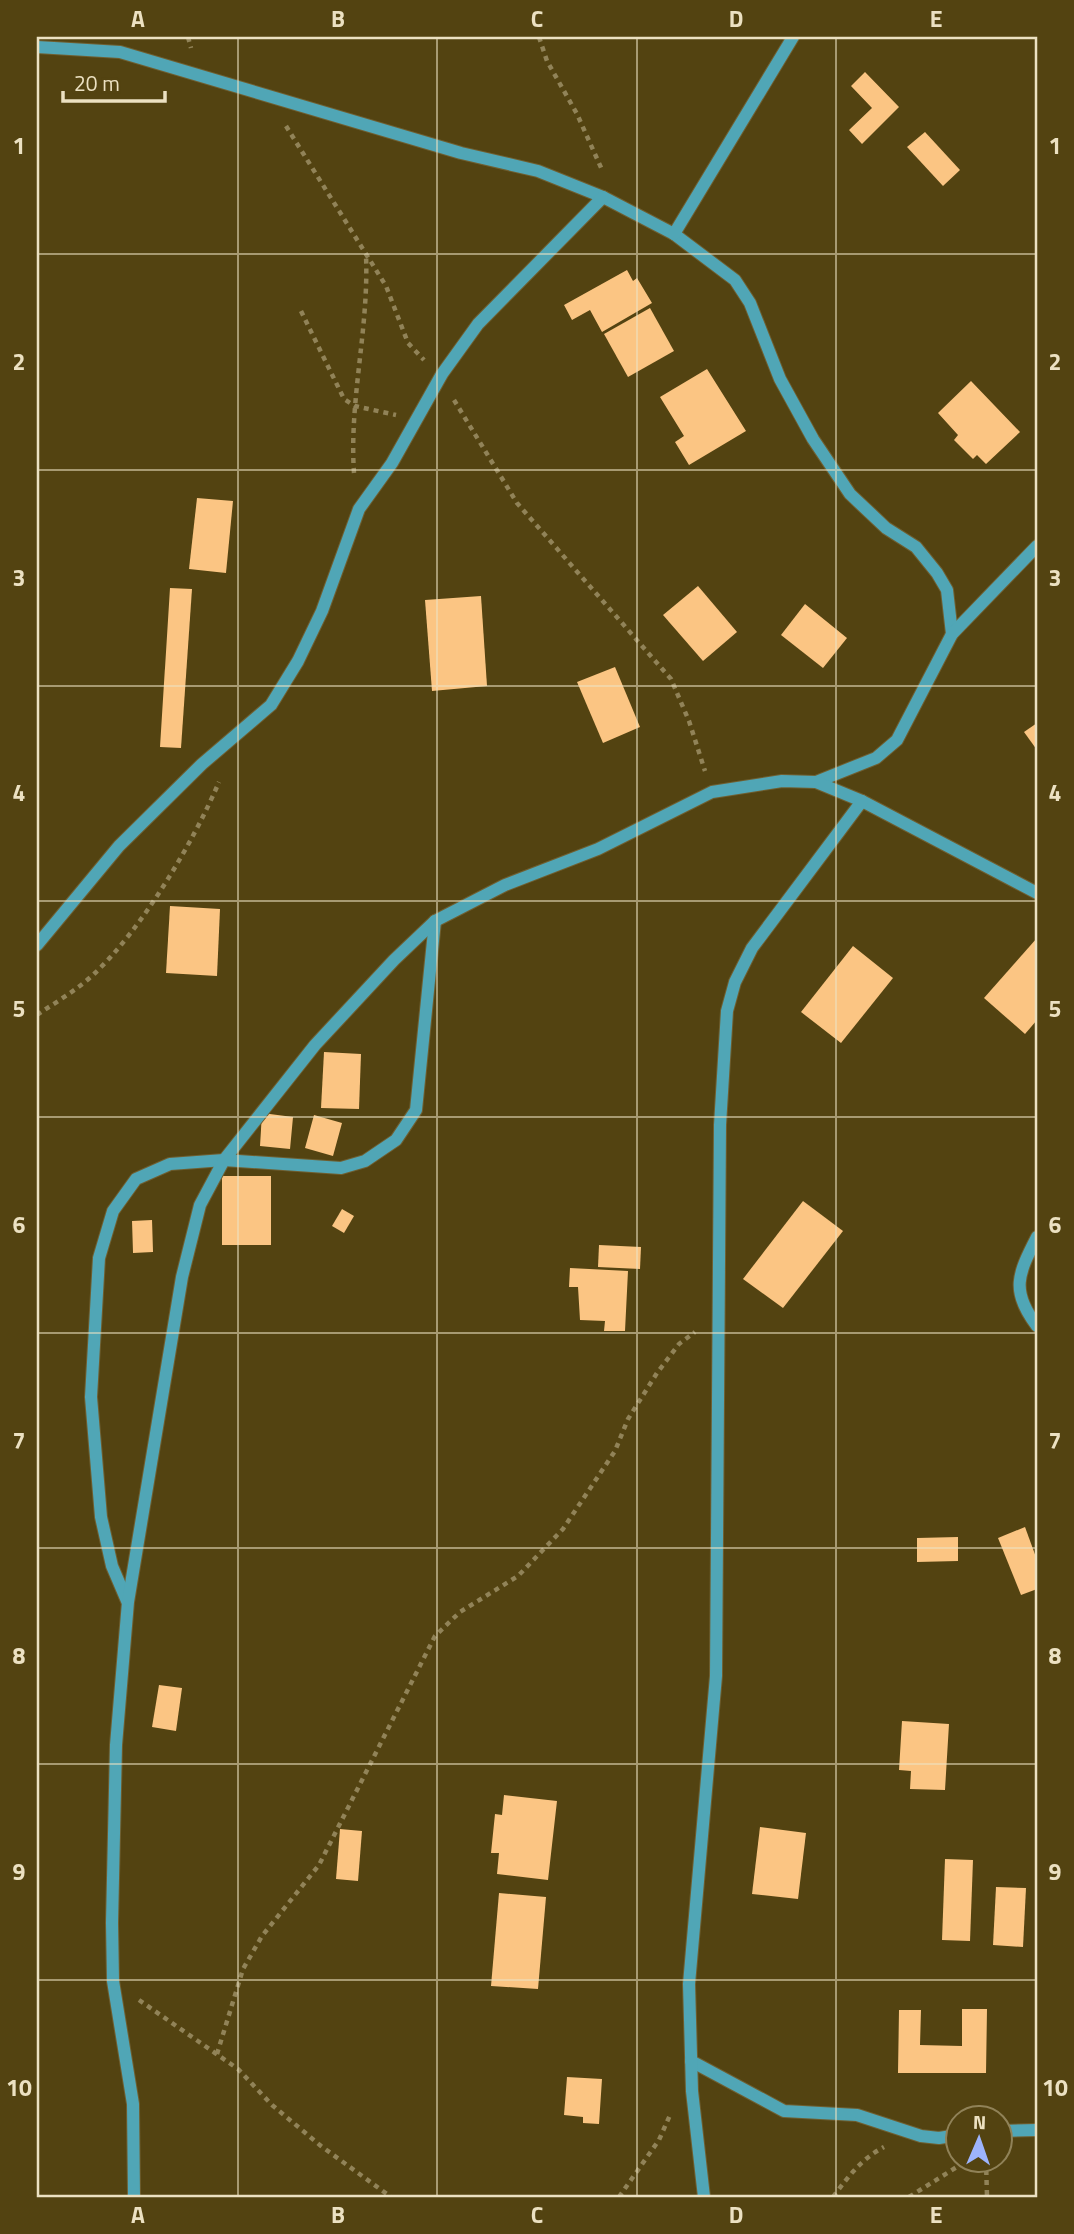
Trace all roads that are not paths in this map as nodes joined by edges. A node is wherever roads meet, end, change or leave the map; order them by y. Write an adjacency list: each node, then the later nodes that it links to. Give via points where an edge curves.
1 (793, 37): 4 (street)
2 (37, 47): 3 (street, via 120,52 538,172)
3 (603, 197): 4 (street); 11 (street, via 478,324 442,374 392,463 359,509 322,611 271,705 118,846)
4 (674, 234): 6 (street, via 735,280 750,303 780,379 849,494 886,528 916,547 937,573 947,590)
5 (1037, 545): 6 (street)
6 (952, 634): 7 (street, via 897,740 876,758)
7 (816, 782): 8 (street); 10 (street, via 782,780 712,792 598,849 505,884)
8 (862, 801): 9 (street); 16 (street, via 752,948 727,1012 721,1065 716,1675 689,1984)
9 (1037, 893)
10 (435, 921): 12 (street, via 315,1045); 12 (street, via 416,1110 396,1140 365,1161 341,1168)
11 (37, 945)
12 (224, 1160): 15 (street, via 200,1205 182,1277); 15 (street, via 170,1164 135,1180 113,1211 99,1258 91,1397 94,1453 101,1517)
13 (1037, 1237): 14 (street, via 1017,1284 1024,1310)
14 (1037, 1326)
15 (128, 1602): 20 (street, via 116,1745 113,1981 133,2104)
16 (691, 2061): 19 (street, via 784,2111 857,2115 921,2136); 21 (street)
17 (1037, 2130): 18 (street)
18 (1014, 2131)
19 (944, 2137)
20 (134, 2197)
21 (704, 2197)

